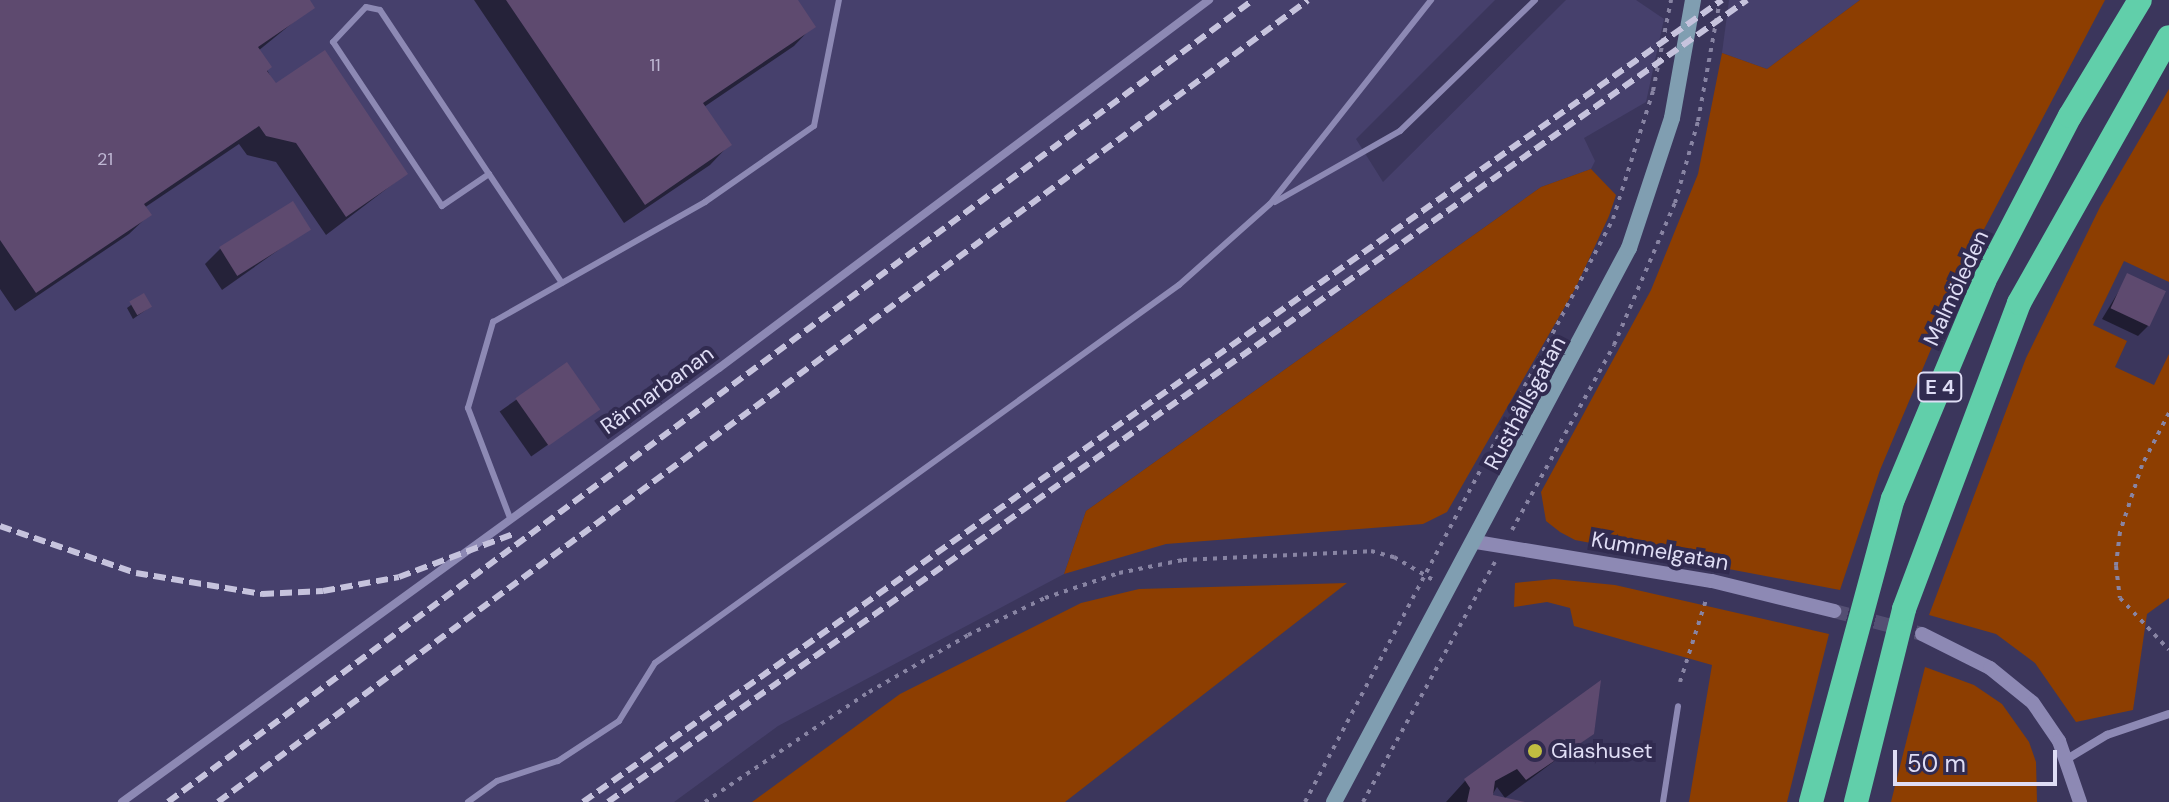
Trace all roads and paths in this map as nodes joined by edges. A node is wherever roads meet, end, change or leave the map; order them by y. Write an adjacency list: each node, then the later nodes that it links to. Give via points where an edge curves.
1 (839, 0): 12 (lane, via 814,126 705,202)
2 (1209, 0): 14 (street, Rännarbanan)
3 (1431, 0): 11 (lane)
4 (1535, 0): 11 (lane, via 1400,131)
5 (1693, 0): 15 (main road, Rusthållsgatan, via 1661,159 1629,248)
6 (1720, 0): 16 (path, via 1675,203 1614,345)
7 (2140, 0): 34 (highway, Malmöleden / E 4, via 2070,116 1984,281 1893,499)
8 (1671, 3): 17 (path, via 1653,91 1613,219)
9 (2169, 37): 35 (highway, E 4, via 2019,303 1904,609)
10 (489, 174): 10 (lane, via 442,206 333,42 366,7 380,10); 12 (lane)
11 (1270, 204): 28 (lane, via 1179,285 655,663 619,721 558,761 497,781)
12 (562, 283): 14 (lane, via 493,322 468,408)
13 (2169, 413): 22 (path, via 2142,465 2120,532 2116,566 2120,598)
14 (510, 518): 27 (street, Rännarbanan)
15 (1476, 542): 16 (street, Kummelgatan); 19 (main road, Rusthållsgatan)
16 (1503, 546): 18 (street, Kummelgatan); 32 (path)
17 (1423, 574): 19 (path); 29 (path, via 1371,551 1183,560 1119,573 1045,598 968,635 869,692); 30 (path)
18 (1712, 581): 20 (street, Kummelgatan); 23 (path)
19 (1449, 589): 31 (main road, Rusthållsgatan)
20 (1834, 611)
21 (1922, 634): 26 (street, via 1965,653 2012,684 2048,721)
22 (2169, 650)
23 (1680, 682)
24 (1678, 706): 33 (lane)
25 (2169, 714): 26 (street, via 2107,735)
26 (2067, 759): 36 (street)
27 (122, 802)
28 (468, 802)
29 (705, 802)
30 (1305, 802)
31 (1334, 802)
32 (1363, 802)
33 (1663, 802)
34 (1811, 802)
35 (1856, 802)
36 (2080, 802)

